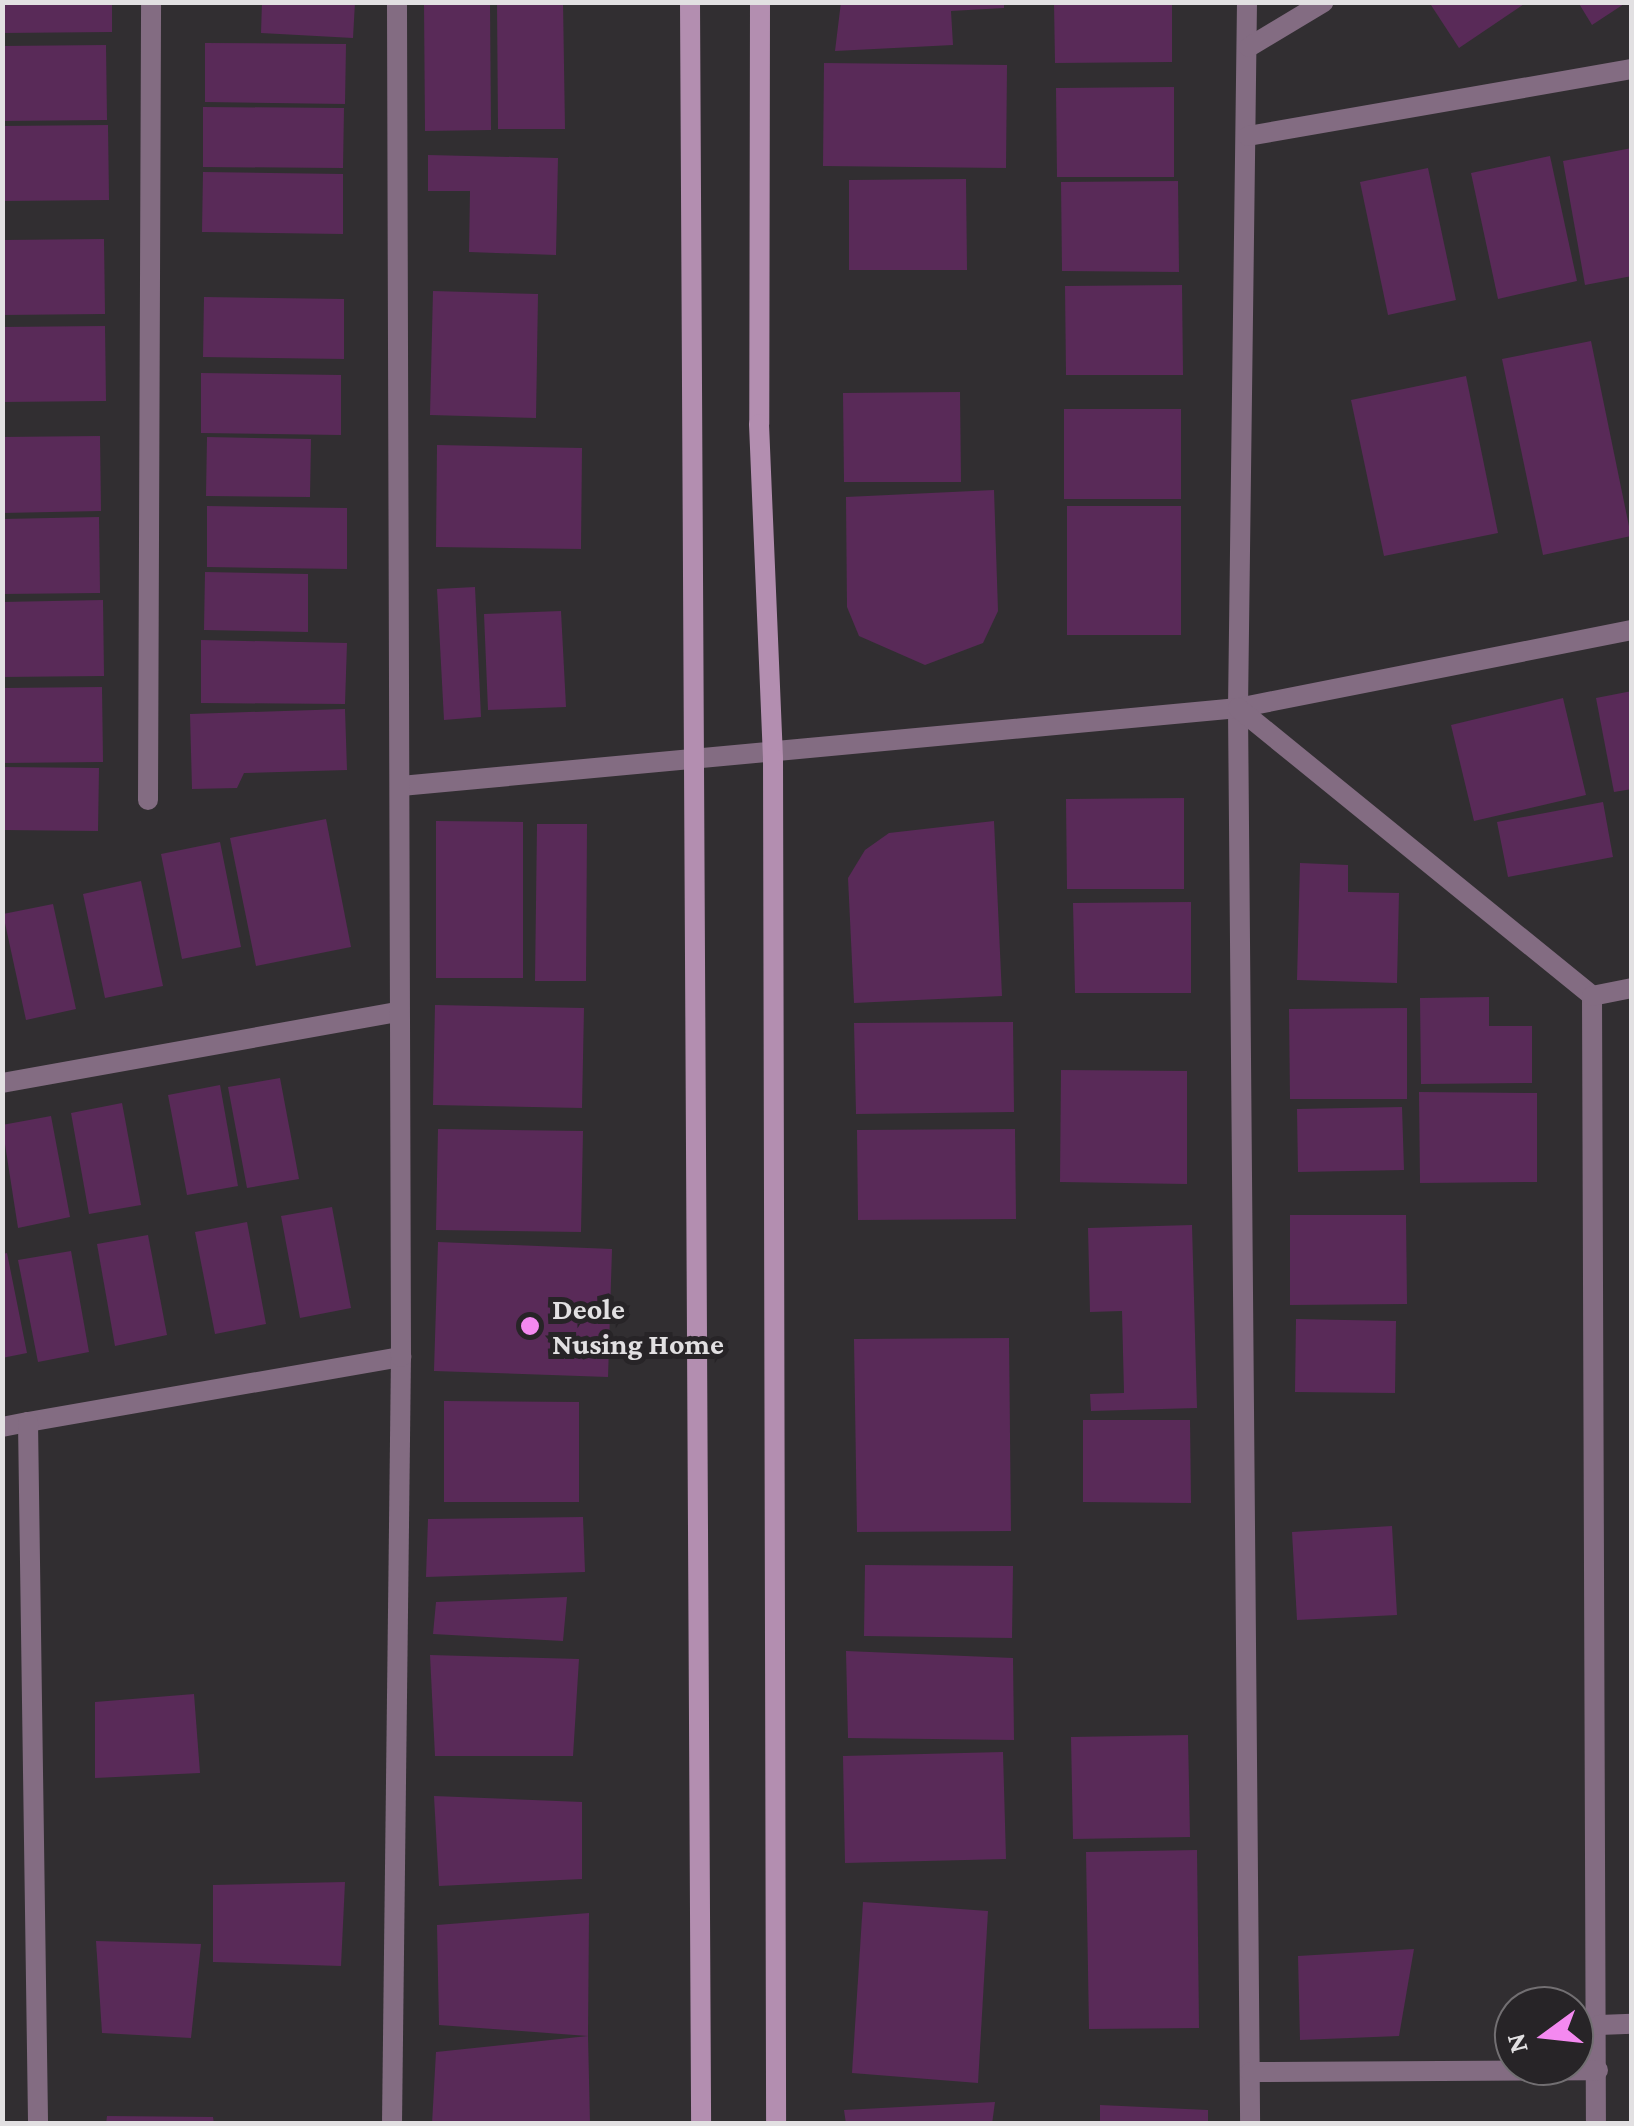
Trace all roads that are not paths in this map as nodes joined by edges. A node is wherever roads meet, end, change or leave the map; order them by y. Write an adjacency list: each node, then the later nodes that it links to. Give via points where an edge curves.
1 (151, 2): 15 (street)
2 (397, 2): 14 (street)
3 (690, 2): 13 (main road)
4 (760, 2): 12 (main road, via 760,424)
5 (1247, 2): 7 (street)
6 (1324, 2): 7 (street)
7 (1249, 47): 9 (street)
8 (1632, 70): 9 (street)
9 (1248, 136): 11 (street)
10 (1632, 630): 11 (street)
11 (1238, 708): 12 (street); 17 (street); 26 (street)
12 (773, 758): 13 (street); 30 (main road)
13 (688, 759): 14 (street); 29 (main road)
14 (401, 786): 18 (street)
15 (148, 800)
16 (1632, 988): 17 (street)
17 (1592, 996): 24 (street)
18 (398, 1012): 19 (street); 20 (street)
19 (2, 1083)
20 (401, 1357): 21 (street); 28 (street)
21 (28, 1422): 22 (street); 27 (street)
22 (2, 1426)
23 (1632, 2024): 24 (street)
24 (1599, 2025): 25 (street)
25 (1598, 2070): 26 (street); 32 (street)
26 (1250, 2072): 31 (street)
27 (38, 2124)
28 (392, 2124)
29 (701, 2124)
30 (776, 2124)
31 (1250, 2124)
32 (1596, 2124)

